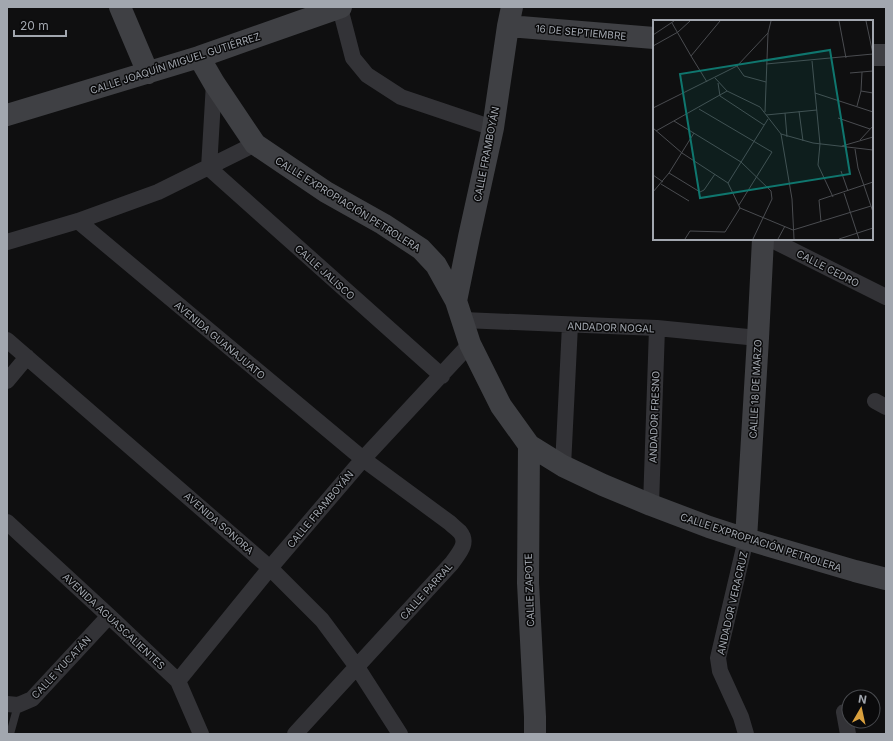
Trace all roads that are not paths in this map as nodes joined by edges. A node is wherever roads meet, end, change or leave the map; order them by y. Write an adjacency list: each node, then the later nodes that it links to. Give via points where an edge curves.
1 (120, 7): 8 (street)
2 (341, 7): 7 (street, CALLE JOAQUÍN MIGUEL GUTIÉRREZ); 11 (street, via 353,58 367,75 401,97)
3 (510, 16): 4 (street, 16 DE SEPTIEMBRE); 11 (street, CALLE FRAMBOYÁN)
4 (653, 38)
5 (873, 54): 6 (street)
6 (886, 55)
7 (199, 57): 8 (street, CALLE JOAQUÍN MIGUEL GUTIÉRREZ); 9 (street, CALLE EXPROPIACIÓN PETROLERA)
8 (148, 73): 10 (street, CALLE JOAQUÍN MIGUEL GUTIÉRREZ)
9 (214, 83): 12 (street, CALLE EXPROPIACIÓN PETROLERA); 13 (street)
10 (7, 115)
11 (493, 128): 19 (street, CALLE FRAMBOYÁN, via 469,237)
12 (256, 144): 13 (street); 19 (street, CALLE EXPROPIACIÓN PETROLERA, via 326,192 384,224 421,249 436,265)
13 (209, 168): 14 (street, via 158,192); 26 (street, CALLE JALISCO)
14 (78, 221): 17 (street); 29 (street, AVENIDA GUANAJUATO)
15 (763, 240): 22 (street, CALLE 18 DE MARZO)
16 (772, 240): 18 (street, CALLE CEDRO)
17 (7, 242)
18 (886, 297)
19 (460, 310): 20 (street, ANDADOR NOGAL); 24 (street, CALLE EXPROPIACIÓN PETROLERA)
20 (570, 325): 21 (street, ANDADOR NOGAL); 30 (street)
21 (657, 328): 22 (street, ANDADOR NOGAL); 31 (street, ANDADOR FRESNO)
22 (758, 338): 33 (street, CALLE 18 DE MARZO)
23 (7, 340): 25 (street, AVENIDA SONORA)
24 (470, 344): 26 (street, CALLE FRAMBOYÁN); 28 (street, CALLE EXPROPIACIÓN PETROLERA, via 501,406)
25 (27, 357): 27 (street); 35 (street, AVENIDA SONORA)
26 (442, 376): 29 (street, CALLE FRAMBOYÁN)
27 (7, 381)
28 (529, 446): 30 (street, CALLE EXPROPIACIÓN PETROLERA); 46 (street, CALLE ZAPOTE, via 528,583)
29 (363, 459): 35 (street, CALLE FRAMBOYÁN); 39 (street, CALLE PARRAL, via 450,523 460,532 463,540 462,549 452,563)
30 (563, 466): 31 (street, CALLE EXPROPIACIÓN PETROLERA)
31 (651, 505): 33 (street, CALLE EXPROPIACIÓN PETROLERA)
32 (7, 522): 38 (street, AVENIDA AGUASCALIENTES)
33 (746, 539): 36 (street, CALLE EXPROPIACIÓN PETROLERA); 47 (street, ANDADOR VERACRUZ, via 718,658 720,672)
34 (886, 566): 36 (street)
35 (270, 568): 39 (street, AVENIDA SONORA, via 322,620); 40 (street, CALLE FRAMBOYÁN)
36 (854, 571): 37 (street, CALLE EXPROPIACIÓN PETROLERA)
37 (886, 580)
38 (109, 616): 40 (street, AVENIDA AGUASCALIENTES); 41 (street, CALLE YUCATÁN, via 32,700)
39 (358, 666): 44 (street, CALLE PARRAL); 45 (street, AVENIDA SONORA)
40 (178, 681): 43 (street, AVENIDA AGUASCALIENTES)
41 (12, 705): 42 (lane)
42 (10, 734)
43 (201, 734)
44 (295, 734)
45 (400, 734)
46 (534, 734)
47 (746, 734)

